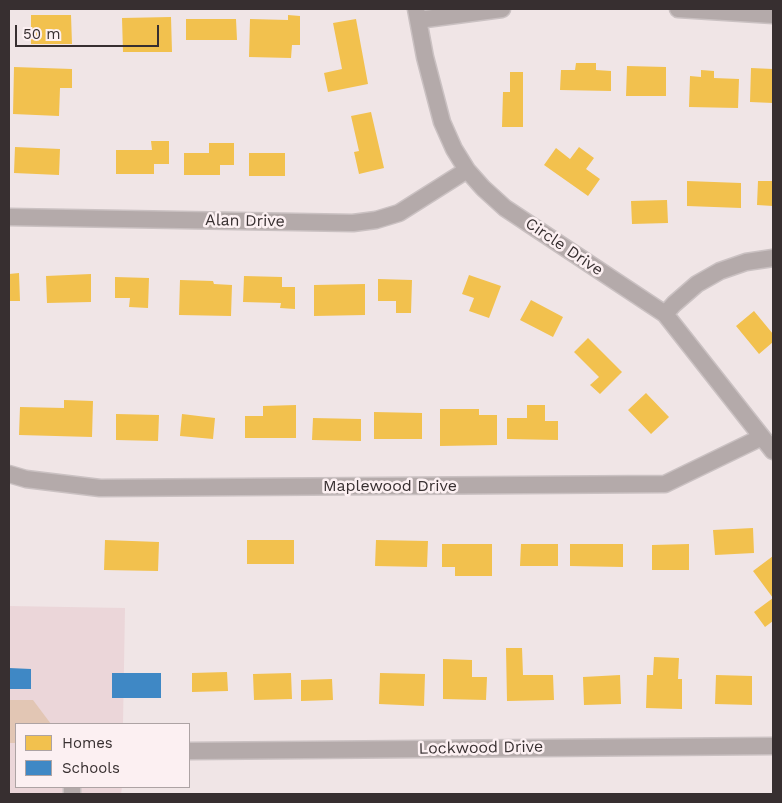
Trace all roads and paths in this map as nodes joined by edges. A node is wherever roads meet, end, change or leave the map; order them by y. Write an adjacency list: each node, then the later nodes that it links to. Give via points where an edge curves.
1 (502, 9): 3 (street)
2 (678, 9): 4 (street)
3 (417, 14): 5 (street, Circle Drive, via 442,122)
4 (773, 15)
5 (467, 170): 6 (street, Alan Drive, via 398,213 353,223); 8 (street, Circle Drive, via 505,208)
6 (9, 217)
7 (773, 258): 8 (street, via 746,262 720,271 697,284)
8 (665, 314): 9 (street, Circle Drive)
9 (762, 437): 10 (street, Circle Drive); 11 (street, Maplewood Drive, via 665,484 100,488 26,480)
10 (773, 451)
11 (9, 474)
12 (773, 746): 13 (street, Lockwood Drive)
13 (190, 751)

